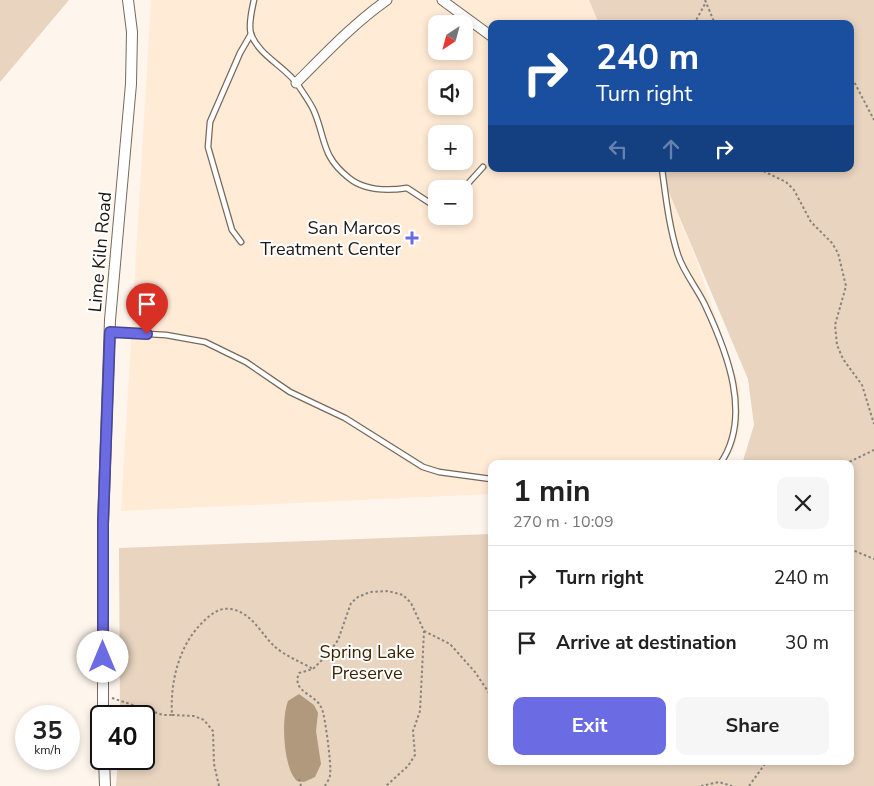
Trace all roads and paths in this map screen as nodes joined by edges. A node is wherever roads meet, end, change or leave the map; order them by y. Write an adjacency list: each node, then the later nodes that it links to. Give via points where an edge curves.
1 (128, 0): 19 (street, Lime Kiln Road, via 132,32 131,84)
2 (254, 0): 8 (lane)
3 (387, 0): 11 (street, via 354,26)
4 (442, 0): 9 (street)
5 (706, 1): 6 (path); 7 (path)
6 (696, 20)
7 (713, 20)
8 (251, 34): 11 (lane); 18 (lane, via 210,122 208,147 232,230)
9 (488, 34)
10 (854, 82): 12 (path)
11 (296, 83): 17 (lane, via 314,111 330,159 349,178 367,188 407,188)
12 (874, 120)
13 (483, 167): 16 (lane)
14 (662, 172): 22 (lane, via 678,255 715,328 736,403 735,433)
15 (765, 172): 20 (path, via 790,186 811,222 838,253 846,286 835,325 836,345 862,384)
16 (471, 180)
17 (428, 202)
18 (241, 242)
19 (110, 332): 24 (lane, via 166,335 211,345 246,362 283,388 345,418 423,467); 30 (street, Lime Kiln Road, via 103,524)
20 (874, 424)
21 (874, 450): 23 (path)
22 (722, 460)
23 (853, 460)
24 (488, 478)
25 (854, 551): 26 (path)
26 (874, 559)
27 (424, 631): 28 (path, via 411,602 402,595 388,591 370,592 351,603 338,640); 29 (path, via 450,644); 40 (path, via 420,711 412,731 414,755 408,766)
28 (313, 669): 32 (path, via 274,646 248,617 231,609 220,610 211,614 188,639 174,677); 39 (path, via 299,673 296,680 298,687 322,709 330,775)
29 (488, 692)
30 (103, 696): 31 (street, Lime Kiln Road); 32 (path)
31 (103, 705)
32 (172, 715): 37 (path, via 194,716 204,720 213,731 214,764)
33 (764, 765): 43 (path)
34 (104, 770): 36 (street)
35 (300, 779): 38 (path)
36 (105, 786)
37 (219, 786)
38 (301, 786)
39 (325, 786)
40 (386, 786)
41 (701, 786): 42 (path, via 719,782)
42 (732, 786)
43 (749, 786)

